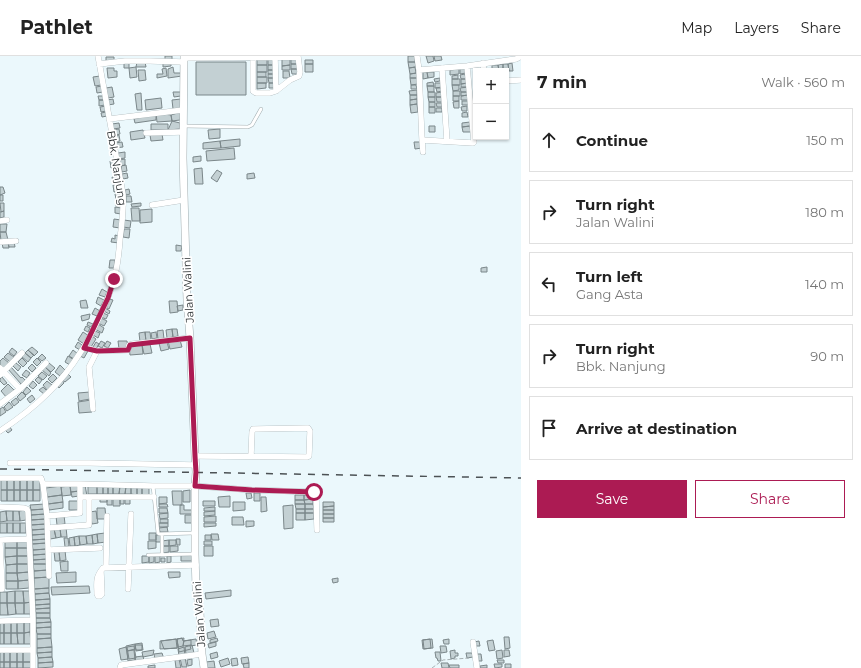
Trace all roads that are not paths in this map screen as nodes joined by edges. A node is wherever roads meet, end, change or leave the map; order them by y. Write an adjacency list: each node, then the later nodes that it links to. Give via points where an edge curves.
1 (98, 56): 9 (street, Bbk. Nanjung)
2 (298, 56): 6 (street); 16 (street, via 299,76)
3 (417, 56): 13 (street)
4 (520, 56): 8 (street, via 516,59)
5 (253, 57): 6 (street); 7 (street); 16 (street, via 254,93)
6 (275, 57): 16 (street)
7 (184, 59): 9 (street); 18 (street, Jalan Walini)
8 (483, 63): 10 (street); 12 (street)
9 (99, 64): 19 (street, Bbk. Nanjung)
10 (467, 66): 11 (street); 23 (street, via 474,141)
11 (442, 68): 13 (street); 23 (street)
12 (484, 68)
13 (419, 70): 22 (street)
14 (521, 80): 15 (street)
15 (509, 81)
16 (276, 91)
17 (261, 109): 20 (lane, via 252,125 248,127)
18 (183, 110): 19 (street); 20 (street, Jalan Walini)
19 (109, 119): 32 (street, Bbk. Nanjung, via 123,194 123,219 114,279 108,298)
20 (183, 129): 21 (street); 25 (street, Jalan Walini)
21 (146, 133)
22 (422, 140): 23 (street); 24 (street)
23 (447, 141)
24 (423, 152)
25 (184, 200): 26 (street); 31 (street, Jalan Walini)
26 (152, 205)
27 (8, 220): 28 (street)
28 (0, 221)
29 (16, 241): 30 (street)
30 (0, 242)
31 (190, 338): 33 (street, via 130,345 128,350); 41 (street, Jalan Walini)
32 (84, 348): 33 (street); 40 (street, Bbk. Nanjung, via 67,372 37,404)
33 (97, 351): 39 (street, via 89,367)
34 (22, 353): 36 (street)
35 (46, 363): 37 (street)
36 (1, 372): 37 (street)
37 (20, 389): 38 (street)
38 (0, 404)
39 (93, 409)
40 (0, 431)
41 (195, 456): 42 (street); 44 (street, Jalan Walini)
42 (251, 456): 42 (street, via 308,457 310,431 308,428 254,429)
43 (10, 463): 44 (street)
44 (196, 466): 49 (street, Jalan Walini)
45 (0, 478): 46 (street, via 41,478)
46 (43, 484): 47 (street); 57 (street)
47 (80, 484): 48 (street); 50 (street)
48 (153, 486): 49 (street); 52 (lane)
49 (195, 486): 60 (street, via 314,492); 61 (street, Jalan Walini)
50 (80, 497): 51 (street); 54 (street)
51 (89, 497): 52 (street); 55 (street)
52 (154, 497): 62 (lane, via 158,533)
53 (0, 507): 63 (street, via 27,509)
54 (80, 513): 55 (street); 57 (street)
55 (89, 513): 59 (street, via 89,526)
56 (131, 514): 71 (street)
57 (47, 516): 59 (street)
58 (107, 516): 71 (street, via 103,569)
59 (48, 528): 66 (street)
60 (317, 530)
61 (195, 533): 62 (lane); 68 (street, Jalan Walini)
62 (162, 534): 67 (lane)
63 (29, 539): 64 (street); 76 (street)
64 (0, 541): 73 (street)
65 (100, 548): 66 (street)
66 (48, 550): 72 (street)
67 (162, 554): 68 (lane); 69 (lane)
68 (195, 554): 70 (street, Jalan Walini)
69 (148, 555)
70 (196, 565): 71 (street); 80 (street, Jalan Walini)
71 (129, 568): 74 (street)
72 (49, 576)
73 (0, 589)
74 (128, 589)
75 (0, 620): 76 (street)
76 (33, 620): 79 (street)
77 (473, 642): 84 (street)
78 (0, 650): 79 (street)
79 (33, 650): 81 (street)
80 (202, 654): 82 (street); 83 (street, Jalan Walini)
81 (33, 668)
82 (120, 668)
83 (204, 668)
84 (478, 668)

